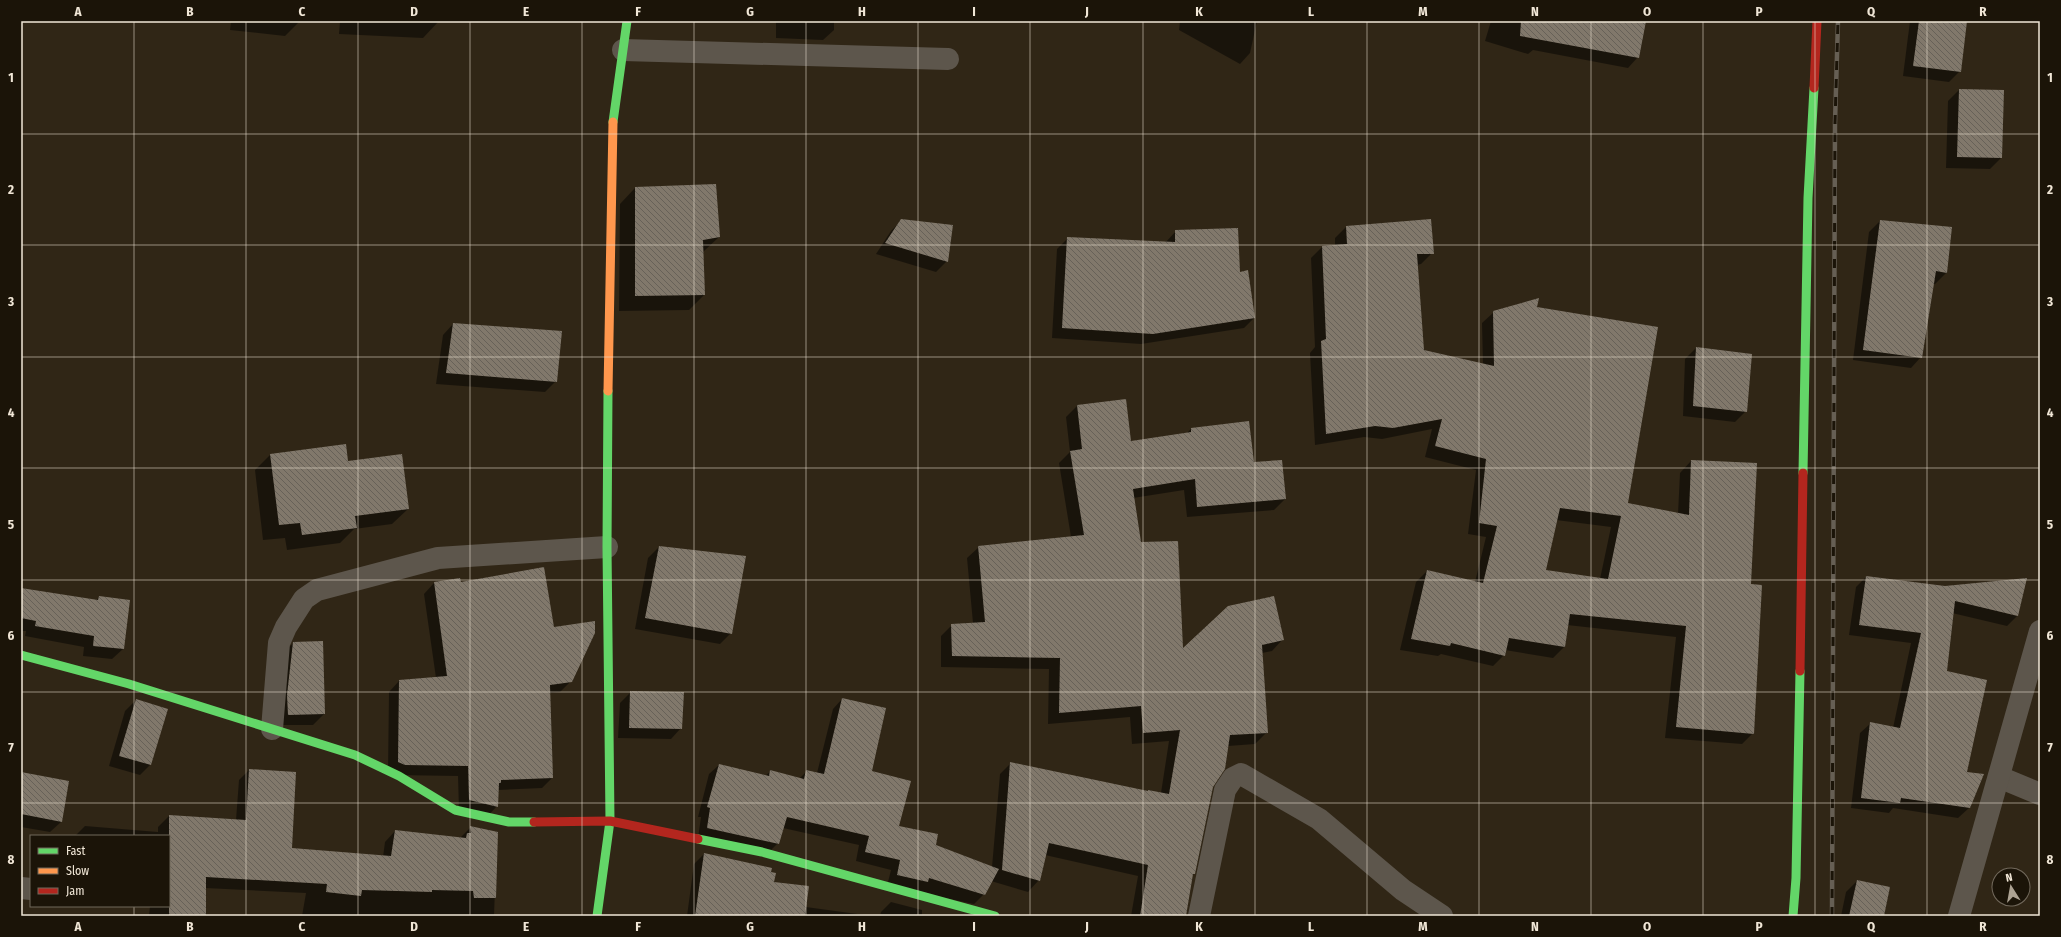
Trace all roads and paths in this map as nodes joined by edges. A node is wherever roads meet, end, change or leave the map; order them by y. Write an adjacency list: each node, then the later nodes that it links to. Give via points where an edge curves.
1 (627, 21): 3 (street)
2 (1817, 21): 16 (street, via 1808,198 1796,878)
3 (623, 50): 4 (street); 5 (street, via 613,110)
4 (948, 59)
5 (607, 547): 8 (street, via 438,558 309,594 292,616 279,643); 11 (street)
6 (2040, 631): 9 (street)
7 (21, 655): 8 (street, via 129,684)
8 (272, 729): 11 (street, via 355,755 399,776 455,810 509,822)
9 (1999, 777): 10 (street); 17 (street)
10 (2040, 794)
11 (610, 821): 12 (street); 13 (street, via 762,852)
12 (597, 916)
13 (995, 916)
14 (1199, 916): 15 (street, via 1225,790 1233,778 1241,774 1319,819 1403,890)
15 (1442, 916)
16 (1793, 916)
17 (1959, 916)

